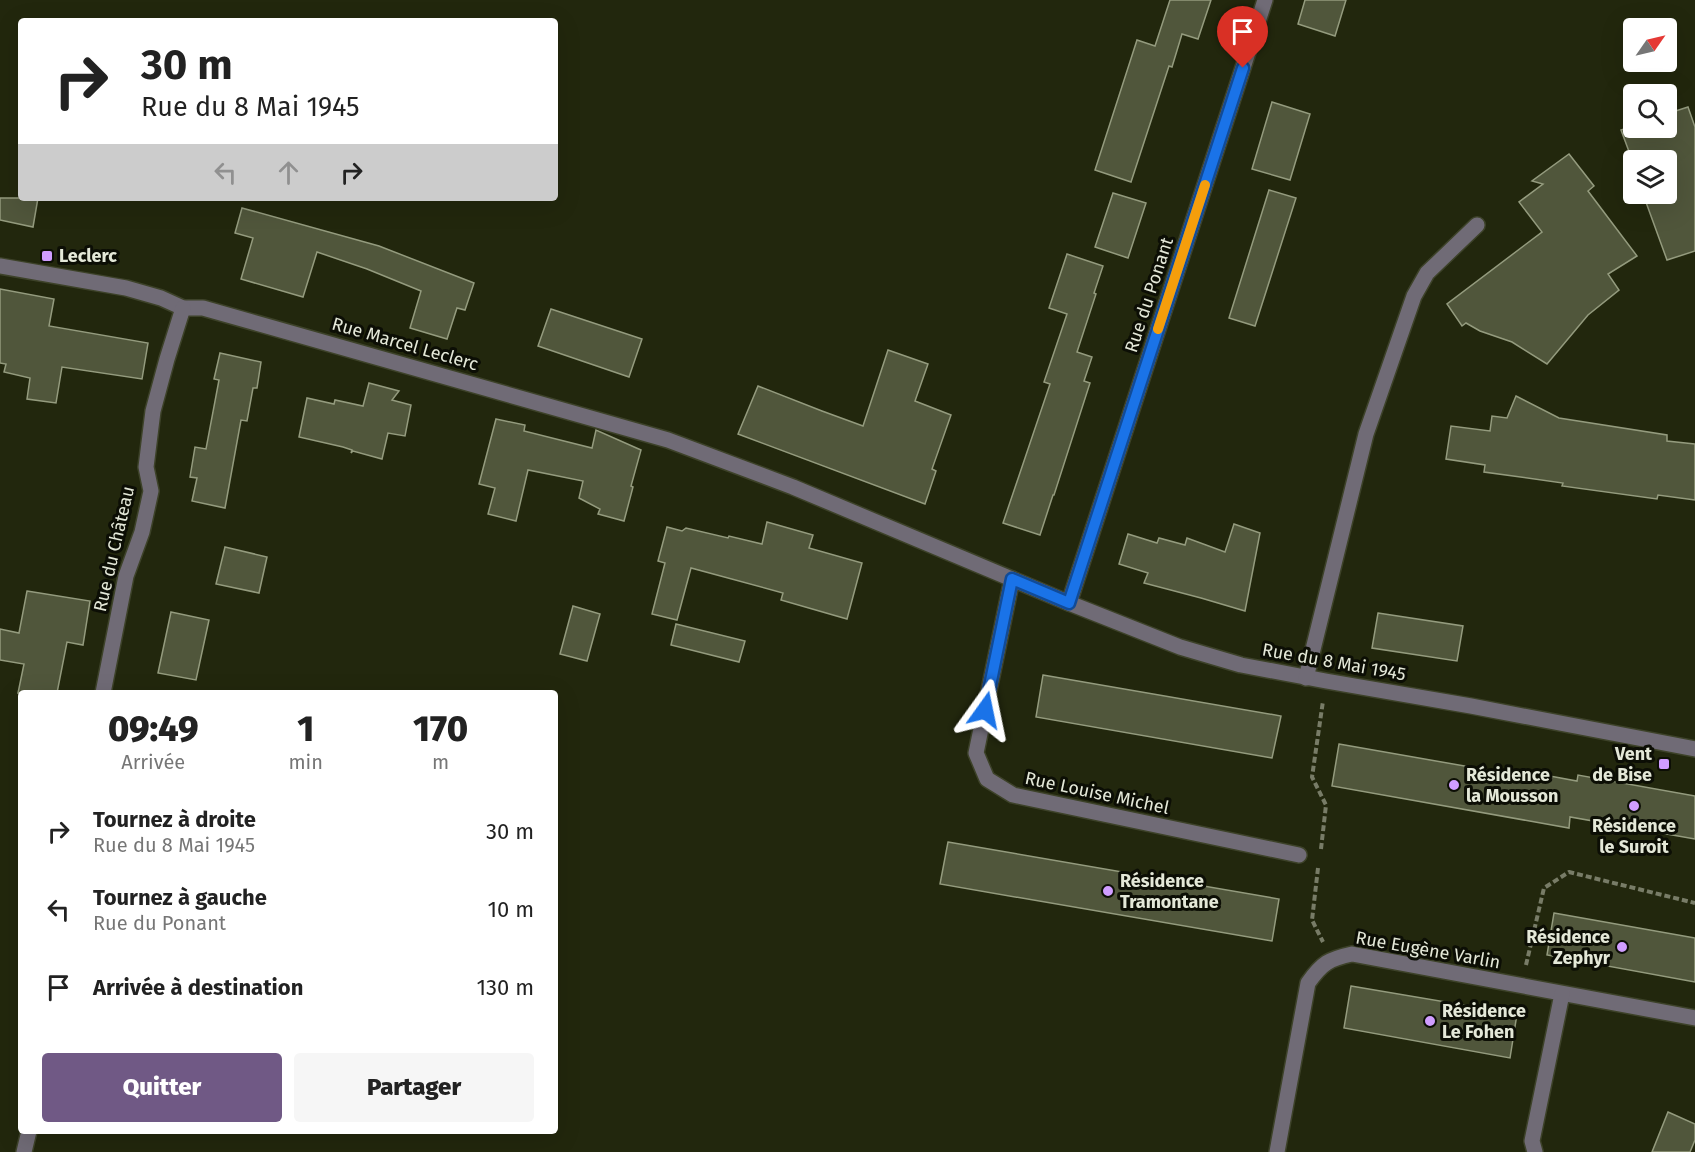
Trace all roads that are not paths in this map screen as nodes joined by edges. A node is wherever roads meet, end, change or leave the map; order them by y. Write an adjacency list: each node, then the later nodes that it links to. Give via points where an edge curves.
1 (1265, 0): 7 (street, Rue du Ponant)
2 (1478, 225): 8 (street, via 1427,273 1414,296 1366,434)
3 (0, 266): 4 (street, Rue Marcel Leclerc, via 126,288)
4 (183, 308): 5 (street, Rue Marcel Leclerc, via 203,308 669,440); 9 (street, Rue du Château, via 153,411 146,467 150,491 142,532 126,576)
5 (980, 565): 6 (street, Rue du 8 Mai 1945)
6 (1012, 579): 7 (street, Rue du 8 Mai 1945); 11 (street, Rue Louise Michel, via 976,753 987,779 1013,795)
7 (1069, 603): 8 (street, Rue du 8 Mai 1945, via 1180,647)
8 (1306, 678): 10 (street, Rue du 8 Mai 1945)
9 (104, 690)
10 (1695, 749)
11 (1299, 855)
12 (1562, 994): 13 (street); 16 (street, Rue Eugène Varlin, via 1352,954 1331,959 1318,968 1308,983); 17 (street, via 1532,1141)
13 (1695, 1018)
14 (28, 1134): 15 (street)
15 (24, 1152)
16 (1277, 1152)
17 (1535, 1152)

